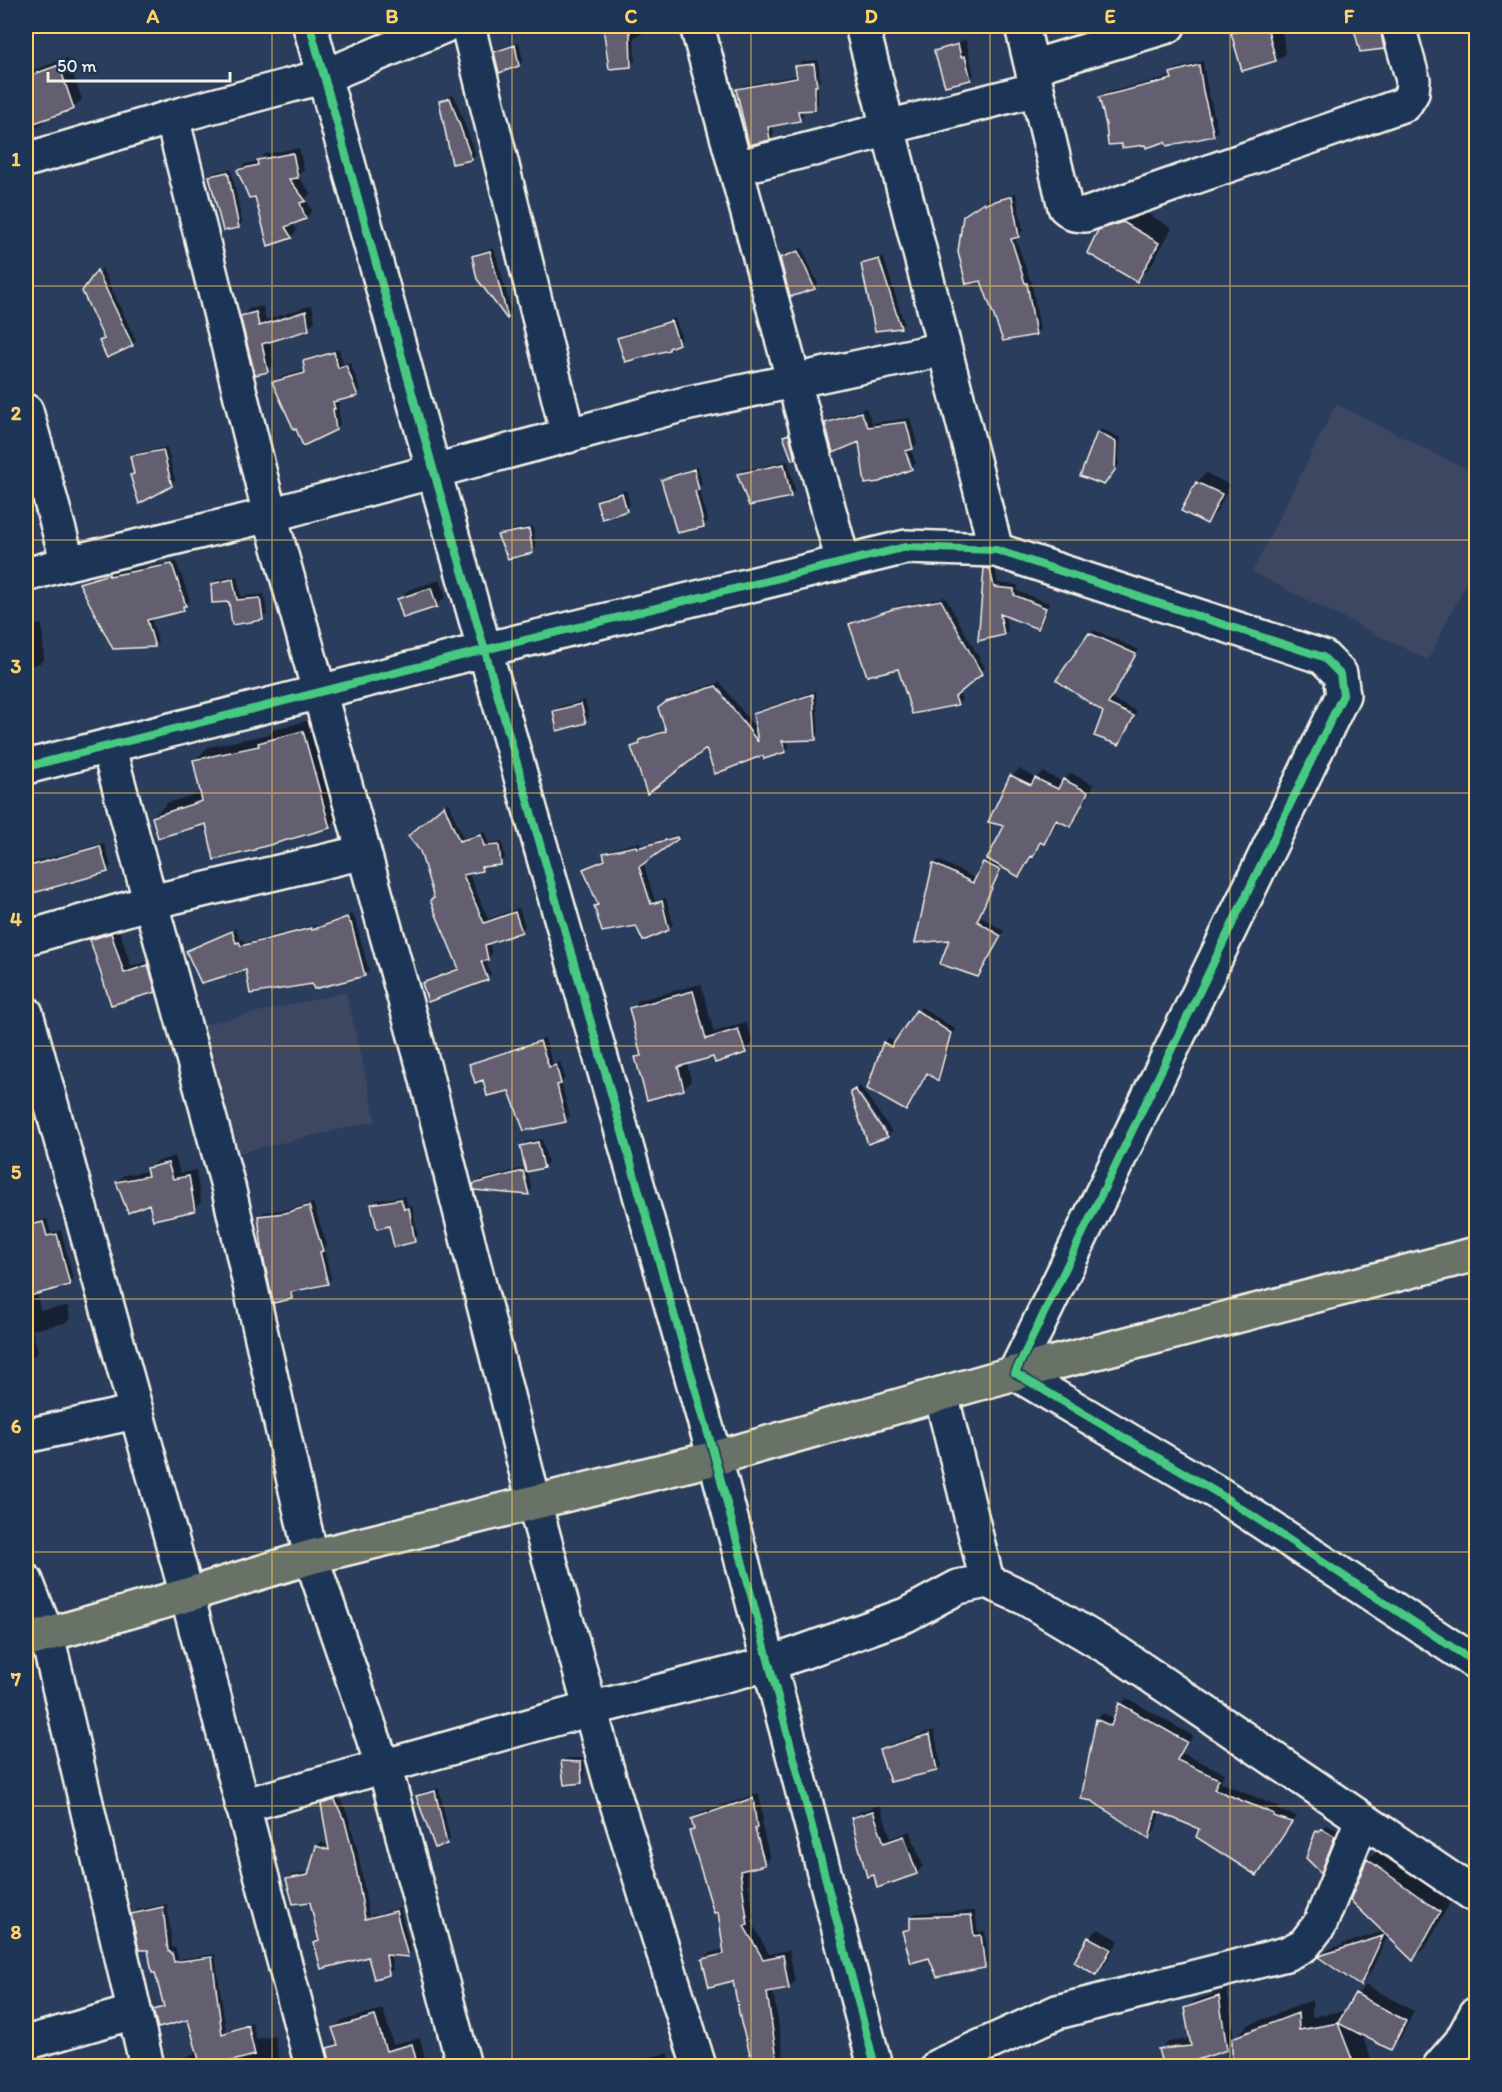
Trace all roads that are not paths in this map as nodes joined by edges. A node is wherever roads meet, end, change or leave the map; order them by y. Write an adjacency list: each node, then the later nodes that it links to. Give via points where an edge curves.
1 (310, 26): 9 (street)
2 (444, 26): 9 (street)
3 (468, 26): 19 (street)
4 (698, 26): 15 (street)
5 (862, 26): 12 (street)
6 (1022, 26): 10 (street)
7 (1168, 26): 10 (street)
8 (1398, 26): 10 (street, via 1413,80 1413,93 1405,104 1085,215 1074,214 1065,207)
9 (325, 76): 11 (street); 20 (street)
10 (1035, 78): 12 (street)
11 (172, 117): 14 (street); 21 (street)
12 (888, 127): 16 (street)
13 (814, 148): 15 (street, via 885,130)
14 (26, 160)
15 (736, 168): 17 (street)
16 (944, 349): 17 (street); 22 (street)
17 (794, 381): 19 (street, via 685,404); 23 (street)
18 (26, 417): 24 (street)
19 (568, 436): 20 (street)
20 (434, 472): 21 (street); 26 (street)
21 (270, 515): 24 (street); 27 (street)
22 (996, 550): 23 (street, via 906,547); 35 (street, via 1323,657 1340,674 1343,695)
23 (843, 562): 26 (street)
24 (68, 563): 25 (street)
25 (26, 575)
26 (484, 650): 27 (street); 39 (street)
27 (319, 692): 28 (street); 30 (street)
28 (108, 746): 29 (street); 31 (street)
29 (26, 767)
30 (364, 852): 31 (street); 40 (street, via 425,1072)
31 (151, 902): 32 (street); 41 (street, via 228,1186)
32 (26, 938)
33 (26, 1013): 37 (street)
34 (1476, 1254): 35 (main road)
35 (1014, 1373): 36 (main road); 46 (street, via 1221,1496)
36 (941, 1394): 39 (main road); 43 (street)
37 (135, 1412): 38 (street); 44 (street)
38 (26, 1436)
39 (715, 1458): 40 (main road); 47 (street)
40 (534, 1502): 41 (main road); 48 (street)
41 (311, 1557): 44 (main road); 49 (street)
42 (26, 1581): 45 (street)
43 (987, 1581): 47 (street, via 958,1587 906,1615); 51 (street, via 1025,1598 1116,1652)
44 (187, 1595): 45 (main road); 50 (street)
45 (36, 1638): 53 (street)
46 (1476, 1663)
47 (769, 1664): 48 (street); 60 (street)
48 (591, 1709): 49 (street); 59 (street)
49 (383, 1767): 50 (street); 58 (street)
50 (242, 1806): 57 (street)
51 (1362, 1820): 52 (street); 61 (street, via 1320,1923 1304,1945 1286,1954 1057,2012)
52 (1476, 1896)
53 (134, 2012): 55 (street); 56 (street)
54 (1476, 2013): 62 (street, via 1461,2042)
55 (26, 2043)
56 (147, 2067)
57 (312, 2067)
58 (464, 2067)
59 (699, 2067)
60 (876, 2067)
61 (938, 2067)
62 (1440, 2067)

